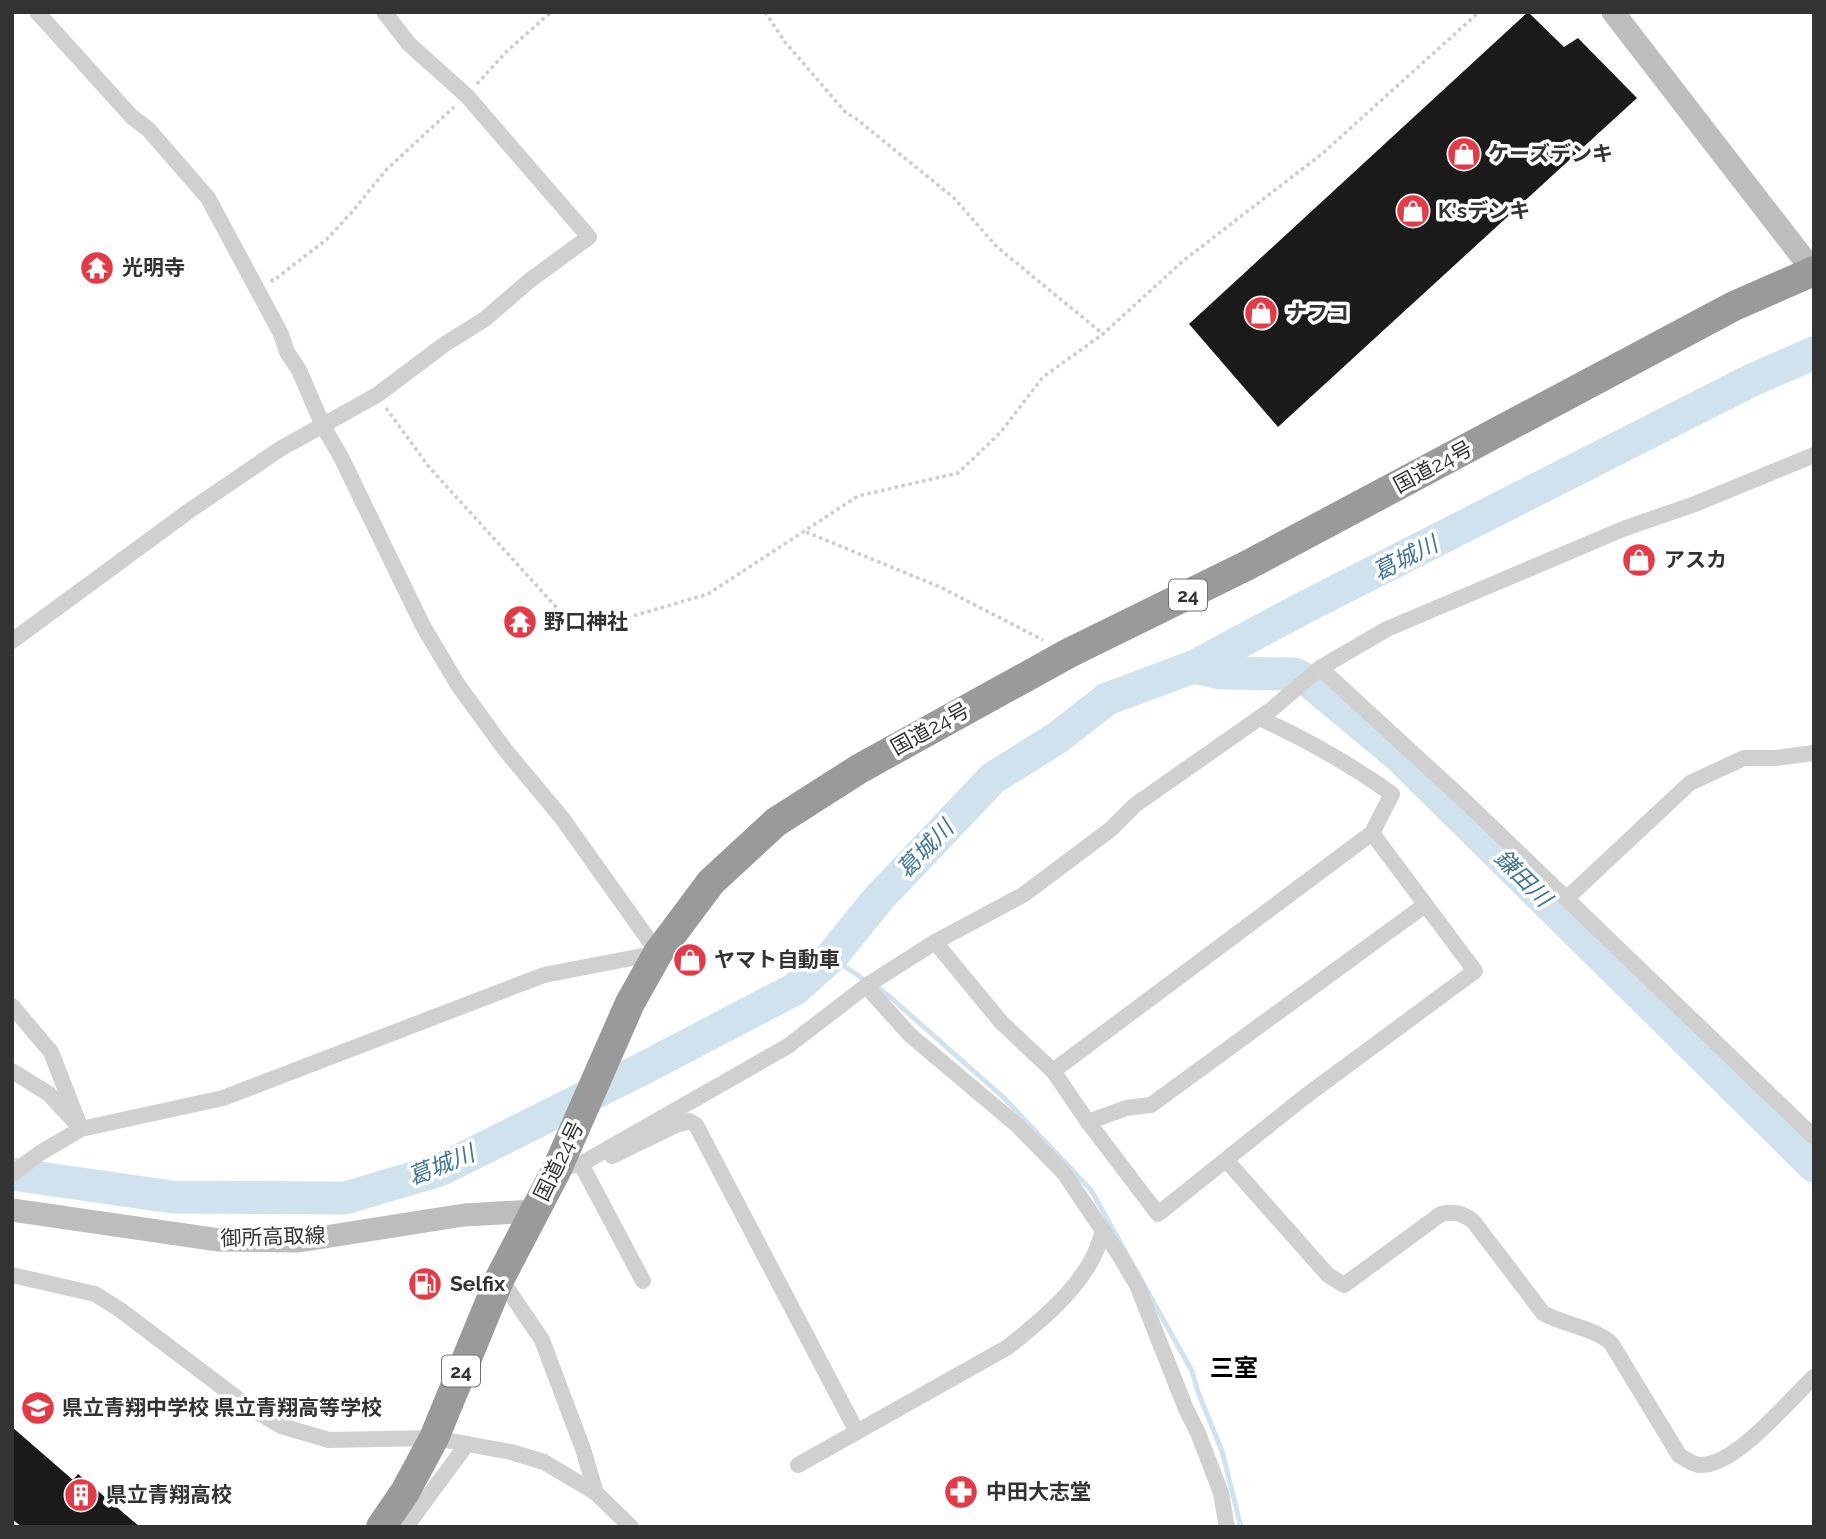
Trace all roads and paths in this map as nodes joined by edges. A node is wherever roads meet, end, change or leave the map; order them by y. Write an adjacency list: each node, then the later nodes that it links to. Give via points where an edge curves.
1 (37, 12): 8 (street, via 208,198)
2 (384, 12): 7 (street, via 410,44)
3 (551, 12): 7 (path, via 506,52)
4 (765, 12): 10 (path, via 847,114 954,198 997,247)
5 (1479, 12): 10 (path, via 1333,145 1183,261)
6 (1613, 12): 9 (main road)
7 (467, 96): 8 (path, via 386,170 327,239 273,281); 11 (street, via 589,237)
8 (244, 265): 12 (street)
9 (1814, 271): 16 (highway, 国道24号 / 24, via 1734,306 1248,565)
10 (1103, 334): 14 (path, via 1044,377 1000,433 958,473 858,496)
11 (377, 395): 12 (street); 14 (path, via 429,467 557,608 586,630 708,594)
12 (323, 426): 15 (street, via 189,510); 24 (street, via 423,626 458,685 562,818)
13 (1814, 455): 17 (street, via 1623,529 1387,629)
14 (806, 532): 16 (path, via 940,586)
15 (12, 641)
16 (1069, 653): 24 (highway, 国道24号 / 24, via 859,769 776,822 711,882)
17 (1320, 668): 18 (street); 21 (street)
18 (1266, 713): 20 (street, via 1392,794); 23 (street, via 1135,805 1111,829 1023,895)
19 (1814, 753): 21 (street, via 1744,758 1690,783)
20 (1371, 833): 22 (street); 27 (street)
21 (1566, 899): 31 (street)
22 (1425, 905): 29 (street, via 1151,1105 1126,1108); 32 (street, via 1475,971)
23 (935, 942): 25 (street); 27 (street, via 1001,1023)
24 (658, 953): 30 (street, via 544,975 223,1098); 33 (highway, 国道24号 / 24, via 630,1003)
25 (866, 986): 33 (street, via 788,1046); 37 (street, via 910,1035 1018,1126 1064,1173)
26 (12, 1006): 30 (street, via 51,1052)
27 (1053, 1071): 29 (street)
28 (12, 1072): 30 (street, via 49,1094)
29 (1088, 1122): 32 (street, via 1158,1214)
30 (81, 1129): 34 (street)
31 (1814, 1137)
32 (1226, 1160): 41 (street, via 1328,1275 1344,1285 1441,1214 1465,1215 1543,1313 1611,1343 1679,1455 1688,1461 1699,1465 1723,1459 1748,1442)
33 (573, 1161): 36 (highway, 国道24号 / 24); 40 (street); 42 (street, via 614,1156 676,1125 689,1121 696,1125)
34 (12, 1174)
35 (12, 1210): 36 (main road, 御所高取線, via 219,1240 299,1241 464,1215)
36 (534, 1211): 39 (highway, 国道24号 / 24)
37 (1103, 1232): 42 (street, via 1090,1263 1069,1290 1008,1347); 49 (street, via 1137,1285 1216,1481)
38 (12, 1275): 43 (street, via 95,1294 281,1426 330,1440)
39 (500, 1278): 43 (highway, 国道24号 / 24); 46 (street, via 542,1339)
40 (643, 1281)
41 (1814, 1377)
42 (857, 1432): 45 (street)
43 (434, 1438): 44 (street); 47 (highway, 国道24号 / 24)
44 (467, 1444): 46 (street, via 544,1462); 47 (street)
45 (798, 1465)
46 (596, 1493): 48 (street)
47 (395, 1524)
48 (631, 1527)
49 (1227, 1527)

